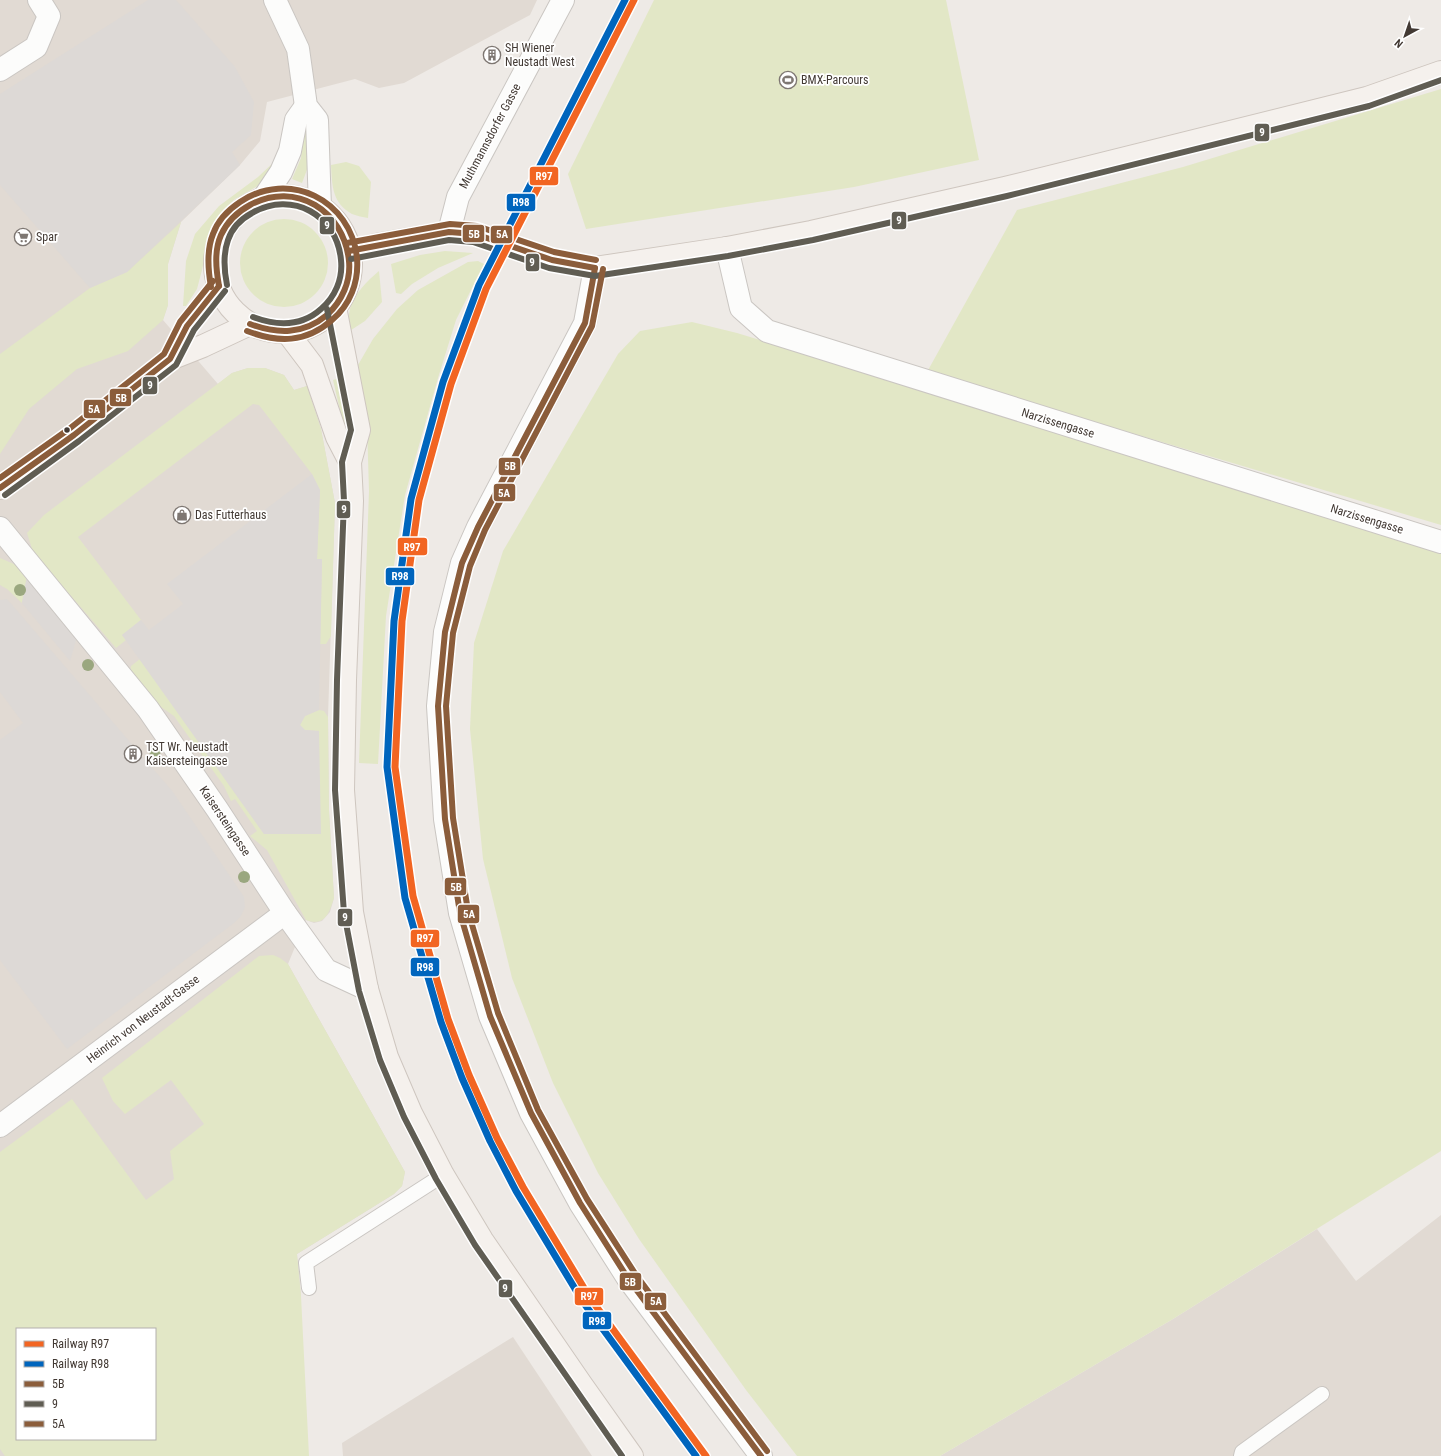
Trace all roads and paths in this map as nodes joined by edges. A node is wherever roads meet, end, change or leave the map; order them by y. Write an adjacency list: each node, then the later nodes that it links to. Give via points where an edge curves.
1 (39, 0): 4 (street, via 49,16 36,47)
2 (275, 0): 6 (street, via 298,49)
3 (563, 0): 9 (street, Muthmannsdorfer Gasse, via 458,197)
4 (0, 70)
5 (1441, 72): 10 (main road, via 1367,98 1012,186 811,232)
6 (306, 106): 7 (street, via 296,120 290,151 281,172); 8 (street, via 317,120)
7 (264, 199): 8 (main road, via 278,196 293,197); 13 (main road, via 236,214 226,226 215,256)
8 (320, 208): 11 (main road, via 339,227)
9 (448, 232): 11 (main road); 12 (main road, via 475,234 552,260)
10 (727, 248): 12 (main road); 21 (street, Narzissengasse, via 741,308 767,332)
11 (349, 251): 14 (main road, via 348,280)
12 (595, 268): 29 (street, via 585,323 462,563 445,632 438,706 445,819 460,913 490,1016 531,1113 580,1203 629,1280)
13 (219, 286): 15 (main road, via 226,301); 17 (main road, via 188,326)
14 (335, 307): 16 (main road, via 326,317 314,324); 18 (main road, via 359,430)
15 (250, 324): 16 (main road); 17 (main road)
16 (287, 332): 18 (main road, via 312,366 336,437)
17 (170, 359): 19 (main road, via 74,435)
18 (350, 462): 23 (main road, via 352,501 343,790 352,912)
19 (0, 488)
20 (0, 528): 22 (street, Kaisersteingasse, via 148,709)
21 (1441, 542)
22 (285, 913): 23 (street, Kaisersteingasse, via 326,970); 24 (street, Heinrich von Neustadt-Gasse)
23 (367, 989): 25 (main road, via 390,1064 411,1114)
24 (0, 1126)
25 (443, 1175): 26 (lane, via 306,1262); 28 (main road, via 482,1240)
26 (310, 1288)
27 (1322, 1394): 30 (lane, via 1242,1452)
28 (632, 1456)
29 (761, 1456)
30 (1241, 1456)

